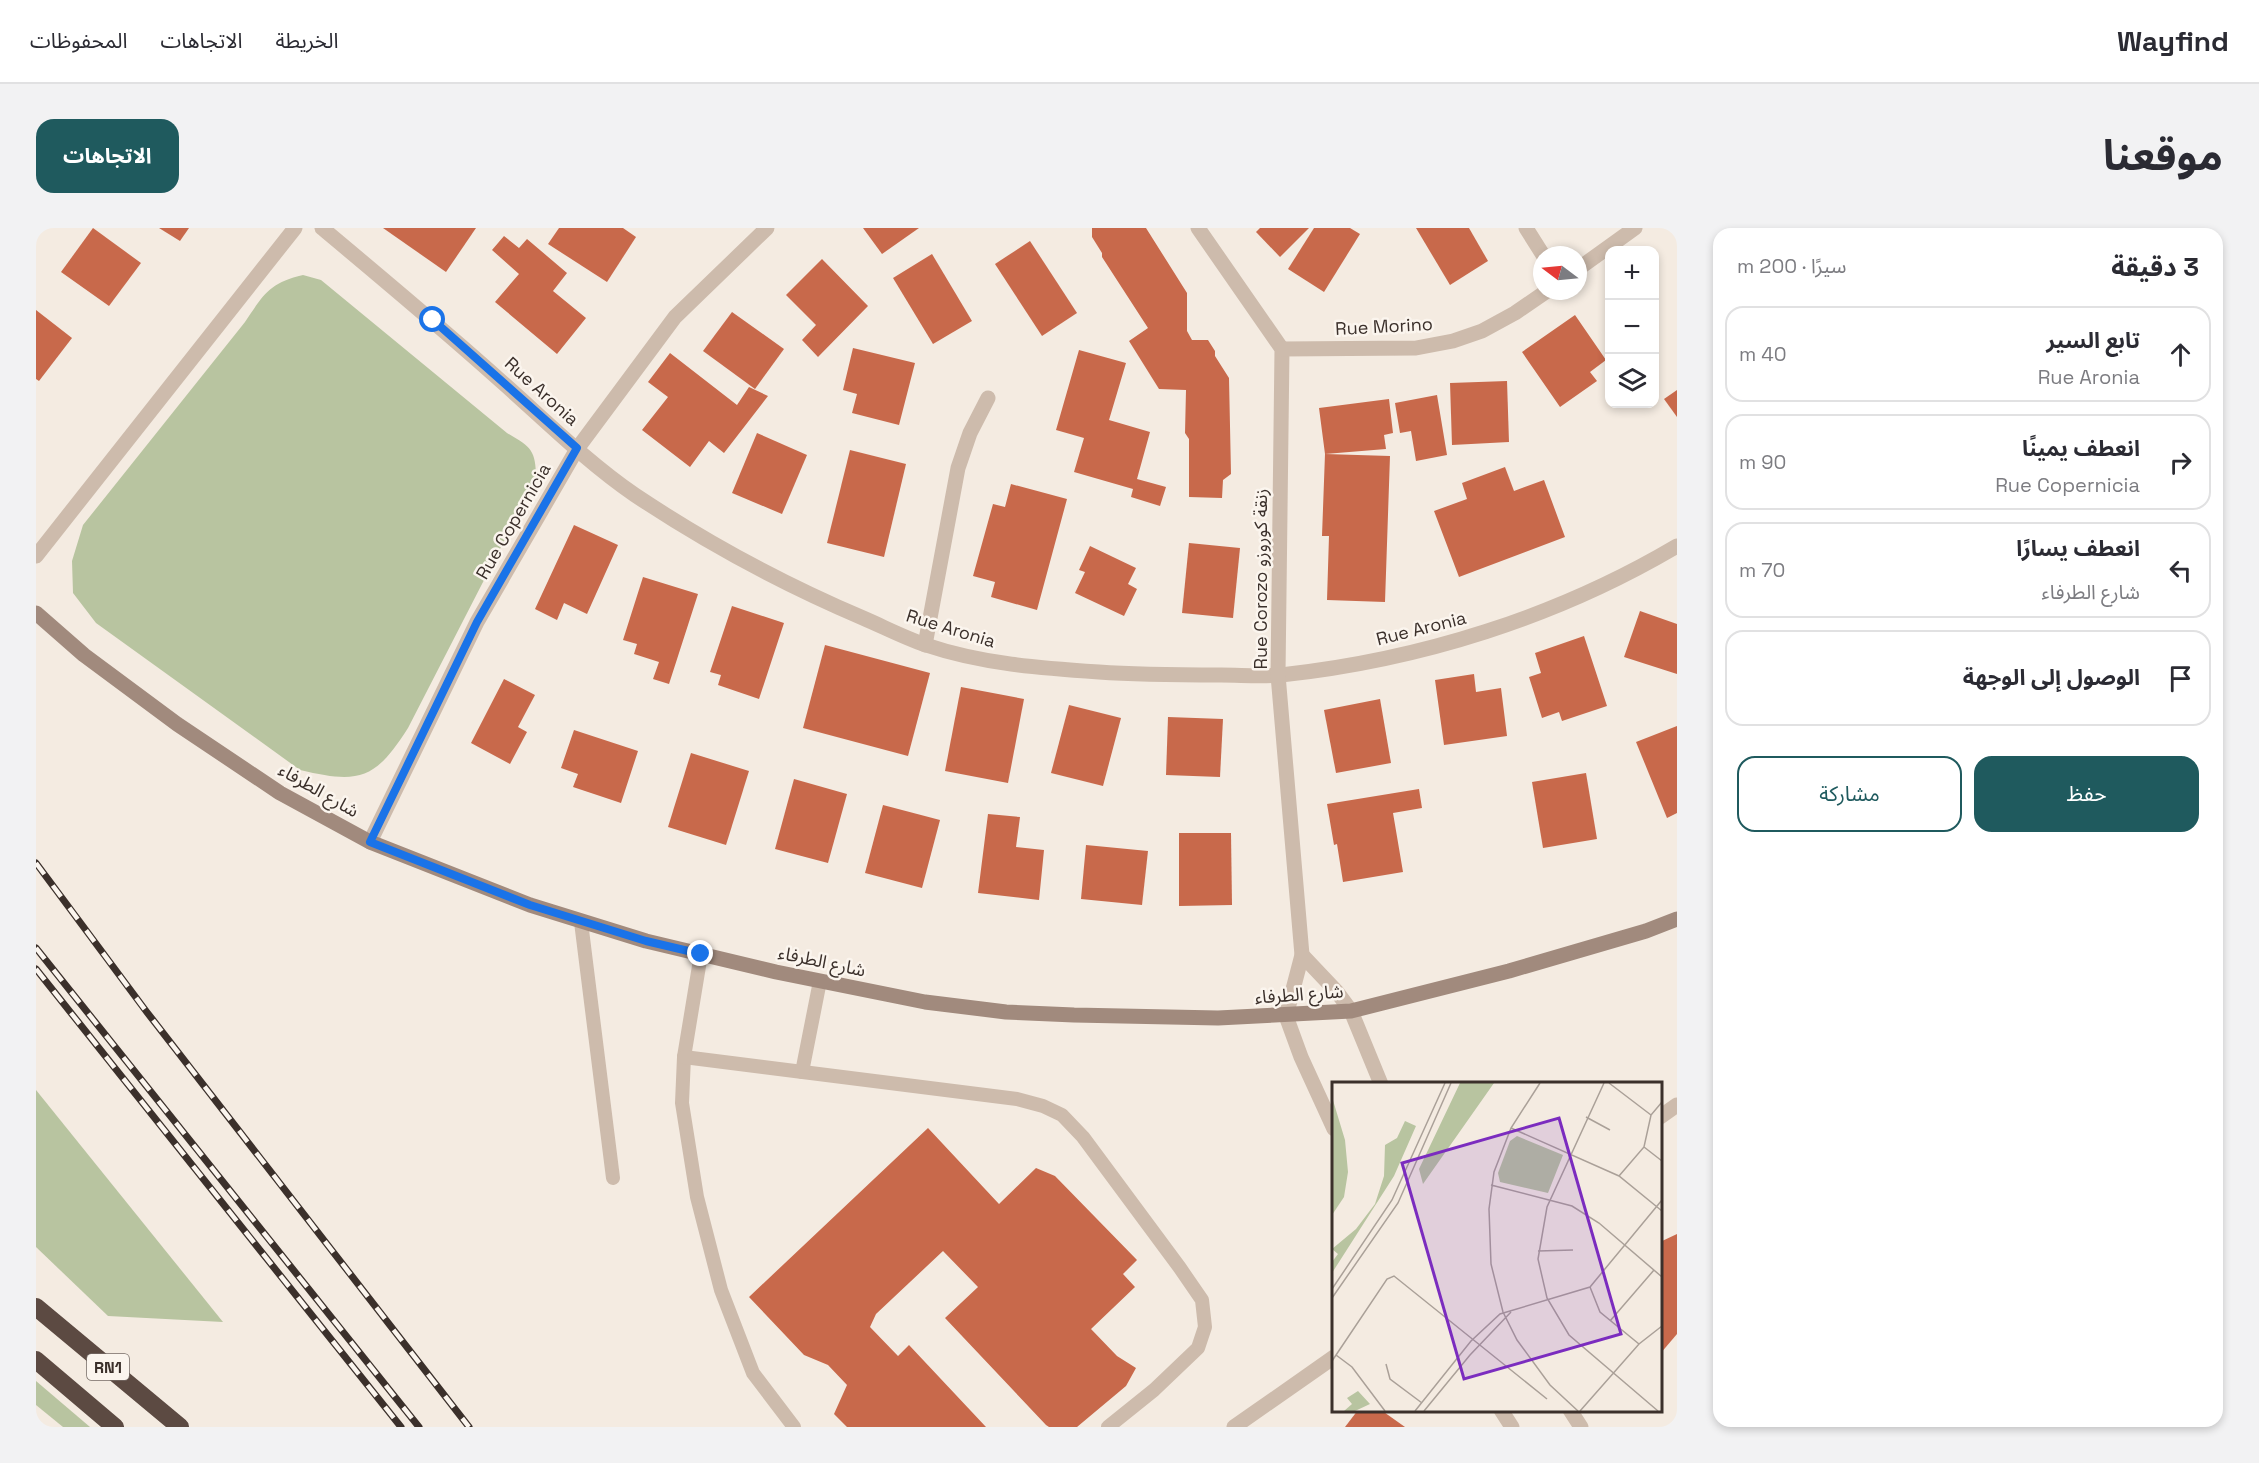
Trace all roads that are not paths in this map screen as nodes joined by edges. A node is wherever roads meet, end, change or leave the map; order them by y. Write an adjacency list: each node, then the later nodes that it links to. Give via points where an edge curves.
1 (295, 228): 14 (street)
2 (322, 228): 12 (street, Rue Aronia)
3 (767, 228): 12 (street, Rue Copernicia, via 675,317)
4 (1198, 228): 10 (street)
5 (1526, 228): 7 (street)
6 (1635, 228): 8 (street)
7 (1537, 246)
8 (1587, 263)
9 (1534, 300): 10 (street, Rue Morino, via 1482,331 1453,341 1416,348)
10 (1282, 349): 17 (street, Rue Corozo زنقة كوروزو)
11 (988, 398): 16 (street, via 958,468)
12 (577, 448): 16 (street, Rue Aronia, via 632,493 712,543 767,574); 18 (street, Rue Copernicia, via 477,622)
13 (1677, 546): 17 (street, Rue Aronia, via 1578,598 1504,626 1420,651)
14 (36, 556)
15 (36, 613): 18 (street, شارع الطرفاء, via 84,656 177,724 280,793)
16 (925, 645): 17 (street, Rue Aronia, via 986,661 1049,668 1126,674)
17 (1278, 675): 22 (street, Rue Corozo زنقة كوروزو)
18 (370, 842): 20 (street, شارع الطرفاء)
19 (1677, 919): 24 (street, شارع الطرفاء, via 1509,970)
20 (581, 922): 21 (street, شارع الطرفاء); 32 (lane)
21 (701, 954): 23 (street, شارع الطرفاء); 26 (lane)
22 (1302, 956): 24 (street); 25 (street, Rue Corozo زنقة كوروزو)
23 (820, 981): 25 (street, شارع الطرفاء, via 925,1002 1006,1012 1207,1018); 27 (lane)
24 (1351, 1011): 25 (street, شارع الطرفاء); 28 (street)
25 (1286, 1016): 31 (street)
26 (684, 1057): 27 (lane); 40 (lane, via 682,1103 697,1197 721,1290 753,1373)
27 (802, 1072): 41 (lane, via 1017,1099 1062,1116 1083,1137 1202,1300 1206,1327 1198,1348)
28 (1381, 1082)
29 (1677, 1105): 30 (street)
30 (1662, 1116)
31 (1332, 1124)
32 (613, 1178)
33 (36, 1307): 39 (highway, RN1)
34 (1332, 1358): 42 (street)
35 (36, 1360): 38 (highway, RN1)
36 (1502, 1412): 43 (street)
37 (1571, 1412): 44 (street)
38 (115, 1427)
39 (180, 1427)
40 (794, 1427)
41 (1108, 1427)
42 (1234, 1427)
43 (1512, 1427)
44 (1581, 1427)

